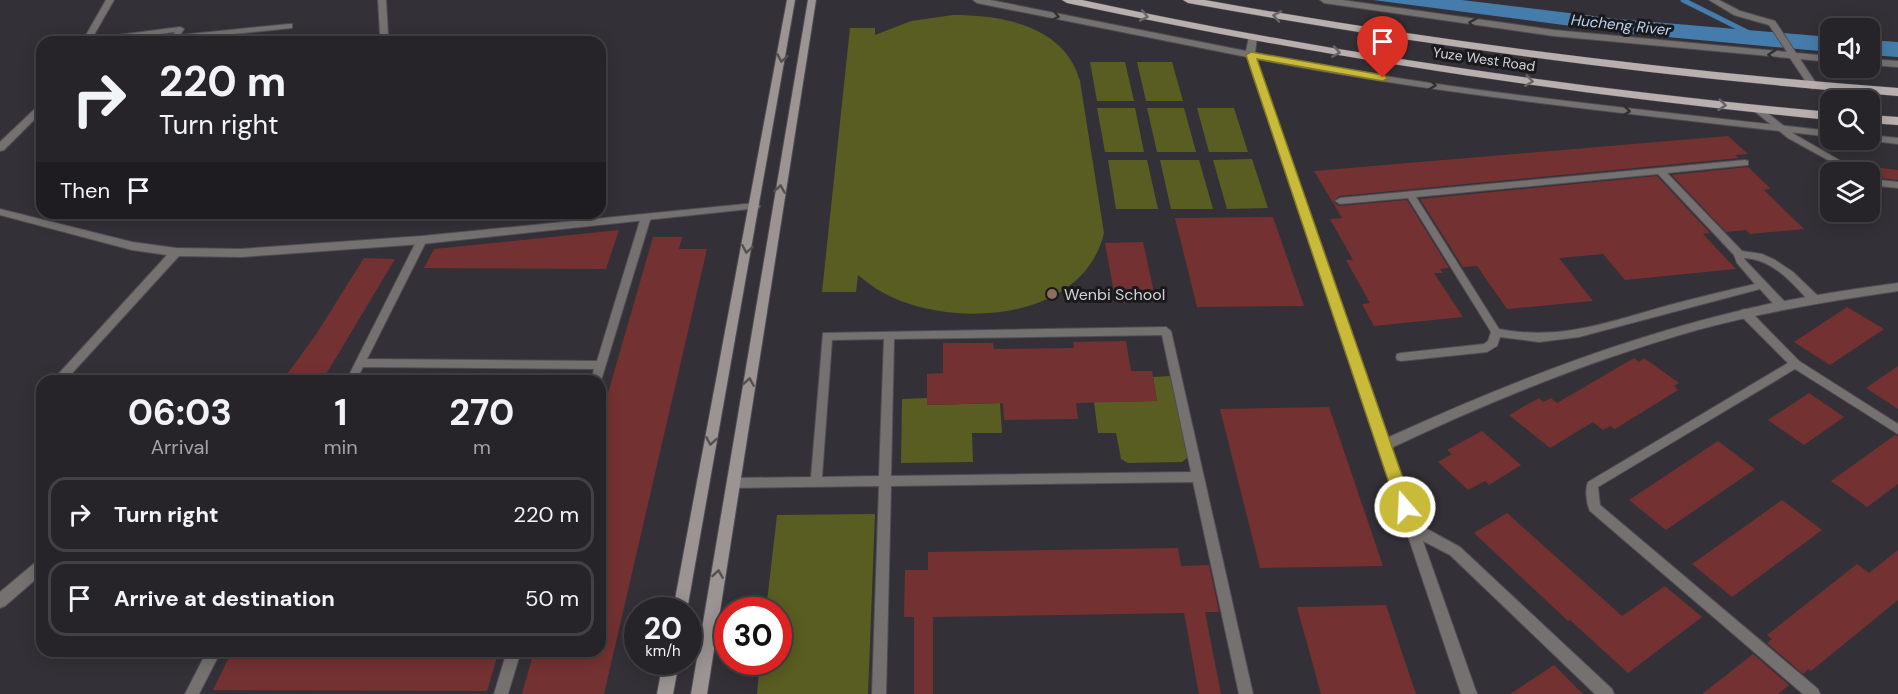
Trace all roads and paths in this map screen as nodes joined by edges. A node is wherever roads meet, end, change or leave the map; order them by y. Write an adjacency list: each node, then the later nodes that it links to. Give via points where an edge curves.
1 (110, 0): 12 (street)
2 (382, 0): 11 (street)
3 (791, 0): 41 (street, one-way to 41)
4 (812, 0): 66 (street, one-way to 4)
5 (977, 0): 17 (street, one-way to 17)
6 (1067, 0): 16 (main road, Yuze West Road, one-way to 16)
7 (1188, 0): 22 (main road, Yuze West Road, one-way to 7, via 1498,50)
8 (1324, 0): 18 (street, one-way to 8, via 1544,32)
9 (1713, 0): 18 (street, via 1737,13 1772,23)
10 (289, 26): 15 (lane)
11 (384, 34)
12 (89, 36)
13 (125, 36): 14 (lane, via 180,29)
14 (177, 36)
15 (202, 36)
16 (1253, 37): 17 (street); 24 (main road, Yuze West Road, one-way to 24, via 1490,76)
17 (1251, 55): 29 (street, one-way to 29, via 1528,99); 62 (street)
18 (1793, 56): 19 (street); 22 (street)
19 (1820, 58)
20 (1880, 63): 21 (street)
21 (1898, 64)
22 (1813, 86): 23 (main road, Yuze West Road)
23 (1898, 92)
24 (1757, 109): 26 (main road, Yuze West Road); 29 (lane)
25 (36, 113): 33 (street)
26 (1820, 115)
27 (1880, 120): 28 (main road)
28 (1898, 121)
29 (1781, 128): 30 (street); 34 (lane)
30 (1820, 133)
31 (1880, 139): 32 (street)
32 (1898, 141)
33 (0, 148)
34 (1838, 162)
35 (1744, 163): 36 (lane)
36 (1660, 171): 39 (lane); 46 (lane)
37 (1880, 183): 38 (lane)
38 (1898, 185)
39 (1410, 194): 40 (lane); 52 (lane)
40 (1340, 201)
41 (755, 206): 43 (street); 69 (street, one-way to 69)
42 (0, 212): 45 (street, via 122,244)
43 (646, 217): 44 (street); 57 (lane)
44 (422, 240): 45 (street, via 241,253); 55 (lane)
45 (176, 252): 58 (street)
46 (1739, 254): 47 (lane, via 1740,261); 49 (lane, via 1774,262)
47 (1763, 285): 50 (lane); 52 (lane, via 1572,337 1527,339)
48 (1898, 287): 49 (street)
49 (1814, 299): 50 (street)
50 (1781, 306): 51 (street)
51 (1745, 313): 56 (lane); 62 (street, via 1577,363 1449,414)
52 (1496, 332): 54 (lane, via 1494,343 1487,348)
53 (889, 335): 63 (lane, via 1166,331); 64 (lane); 65 (lane, via 827,336)
54 (1401, 357)
55 (360, 363): 57 (lane); 59 (lane)
56 (1795, 364): 61 (lane); 82 (lane, via 1592,485 1594,507)
57 (601, 365): 60 (lane)
58 (63, 375)
59 (354, 375)
60 (598, 375)
61 (1898, 430)
62 (1384, 445): 67 (street)
63 (1198, 477): 64 (lane); 79 (lane)
64 (885, 481): 65 (lane); 78 (lane)
65 (816, 482): 66 (lane)
66 (733, 483): 77 (street, one-way to 66)
67 (1412, 528): 80 (street); 81 (street, via 1455,551)
68 (36, 570): 70 (street)
69 (682, 597)
70 (0, 601)
71 (211, 657): 74 (lane)
72 (512, 657): 75 (lane)
73 (669, 675): 76 (street)
74 (192, 694)
75 (501, 694)
76 (665, 694)
77 (699, 694)
78 (879, 694)
79 (1246, 694)
80 (1469, 694)
81 (1606, 694)
82 (1813, 694)

